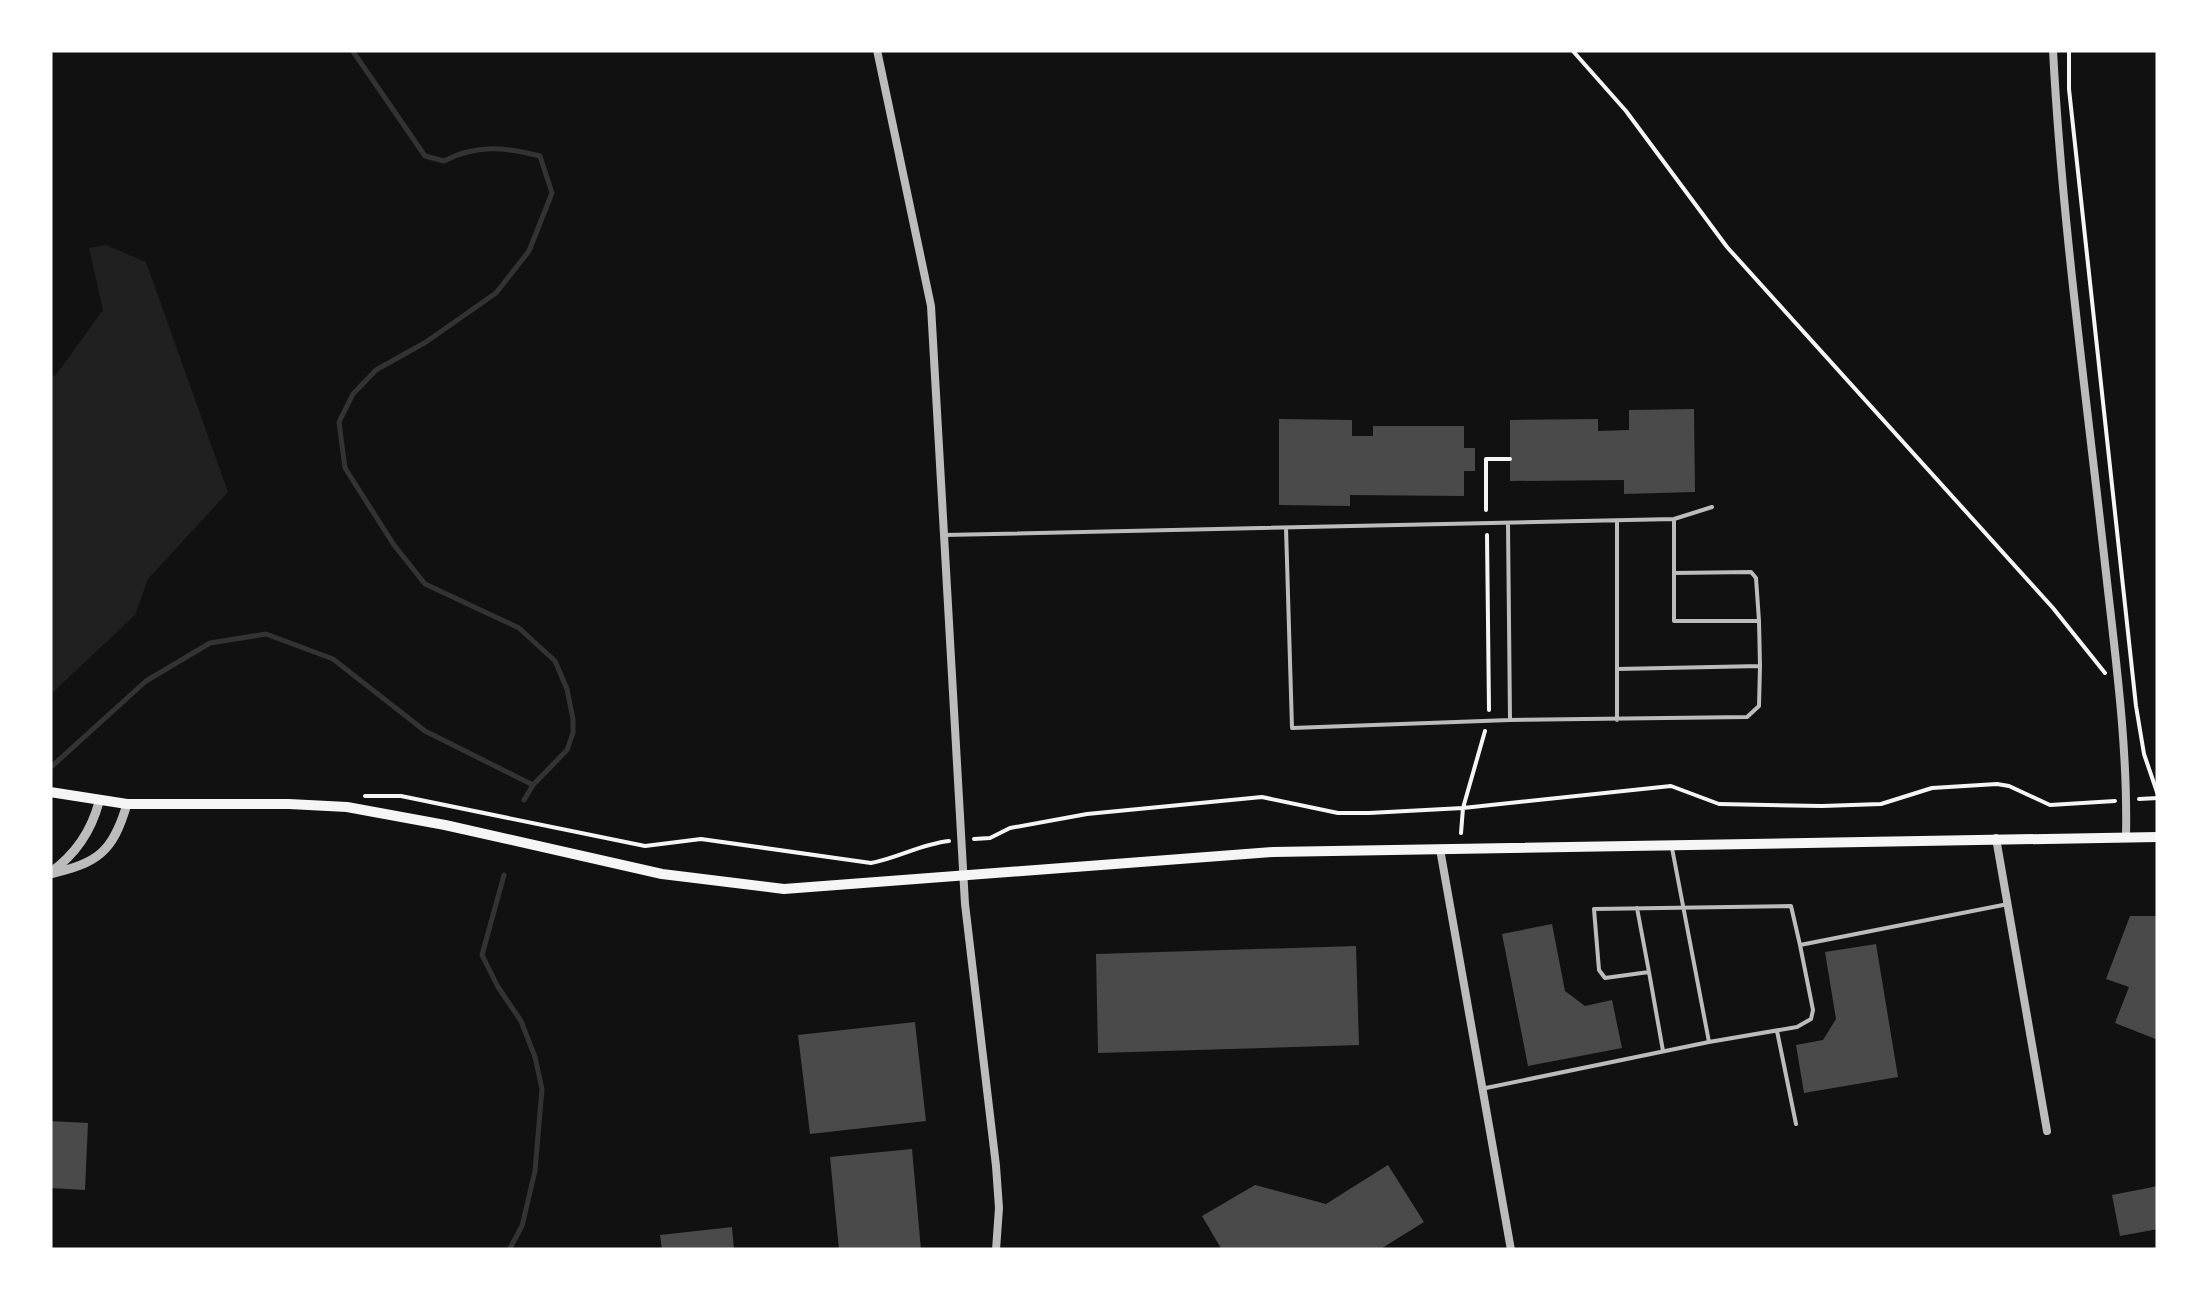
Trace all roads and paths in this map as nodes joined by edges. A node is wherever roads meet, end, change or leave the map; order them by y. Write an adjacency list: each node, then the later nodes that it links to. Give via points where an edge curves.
1 (877, 50): 12 (street, via 930,306)
2 (1572, 50): 18 (path, via 1726,247 2054,608)
3 (2054, 50): 18 (street)
4 (2069, 50): 25 (path, via 2136,706)
5 (1510, 459): 7 (path, via 1486,459)
6 (1712, 507): 8 (lane)
7 (1486, 510)
8 (1674, 519): 9 (lane); 14 (lane)
9 (1617, 521): 10 (lane); 17 (lane)
10 (1508, 524): 11 (lane); 20 (lane)
11 (1286, 528): 12 (lane); 20 (lane, via 1292,728)
12 (944, 535): 34 (street)
13 (1486, 535): 19 (path)
14 (1674, 573): 15 (lane, via 1750,572); 15 (lane, via 1674,621)
15 (1759, 621): 16 (lane)
16 (1760, 666): 17 (lane); 21 (lane, via 1759,706 1747,717)
17 (1618, 669): 21 (lane)
18 (2117, 688): 26 (street)
19 (1490, 710)
20 (1510, 720): 21 (lane)
21 (1617, 720)
22 (1485, 731): 29 (path)
23 (50, 792): 27 (main road)
24 (363, 796): 34 (path, via 401,796 645,846 701,840 870,863)
25 (2158, 796): 26 (path)
26 (2127, 799): 29 (path, via 2050,804 1997,784 1932,788 1881,804 1762,807 1719,804 1658,786); 31 (street)
27 (99, 802): 28 (main road); 37 (street, via 76,850)
28 (128, 804): 37 (street, via 103,853); 38 (main road, via 347,807 662,874 759,887)
29 (1464, 808): 30 (path); 34 (path, via 1338,813 1244,798 1087,814)
30 (1461, 833)
31 (2126, 836): 32 (main road); 33 (main road)
32 (2158, 836)
33 (1996, 838): 35 (main road); 39 (street)
34 (962, 840): 38 (street)
35 (1672, 844): 36 (main road); 40 (lane)
36 (1440, 848): 38 (main road, via 1218,855); 47 (street)
37 (50, 873)
38 (964, 877): 50 (street, via 996,1166)
39 (2008, 904): 42 (lane); 49 (street)
40 (1683, 906): 41 (lane); 42 (lane, via 1792,906); 45 (lane)
41 (1637, 908): 43 (lane); 43 (lane, via 1594,909 1599,970 1605,978)
42 (1800, 945): 44 (lane, via 1813,1010 1810,1020)
43 (1649, 972): 46 (lane)
44 (1776, 1032): 45 (lane); 48 (lane)
45 (1709, 1042): 46 (lane)
46 (1663, 1052): 47 (lane)
47 (1481, 1088): 51 (street)
48 (1796, 1124)
49 (2047, 1131)
50 (996, 1250)
51 (1511, 1250)

